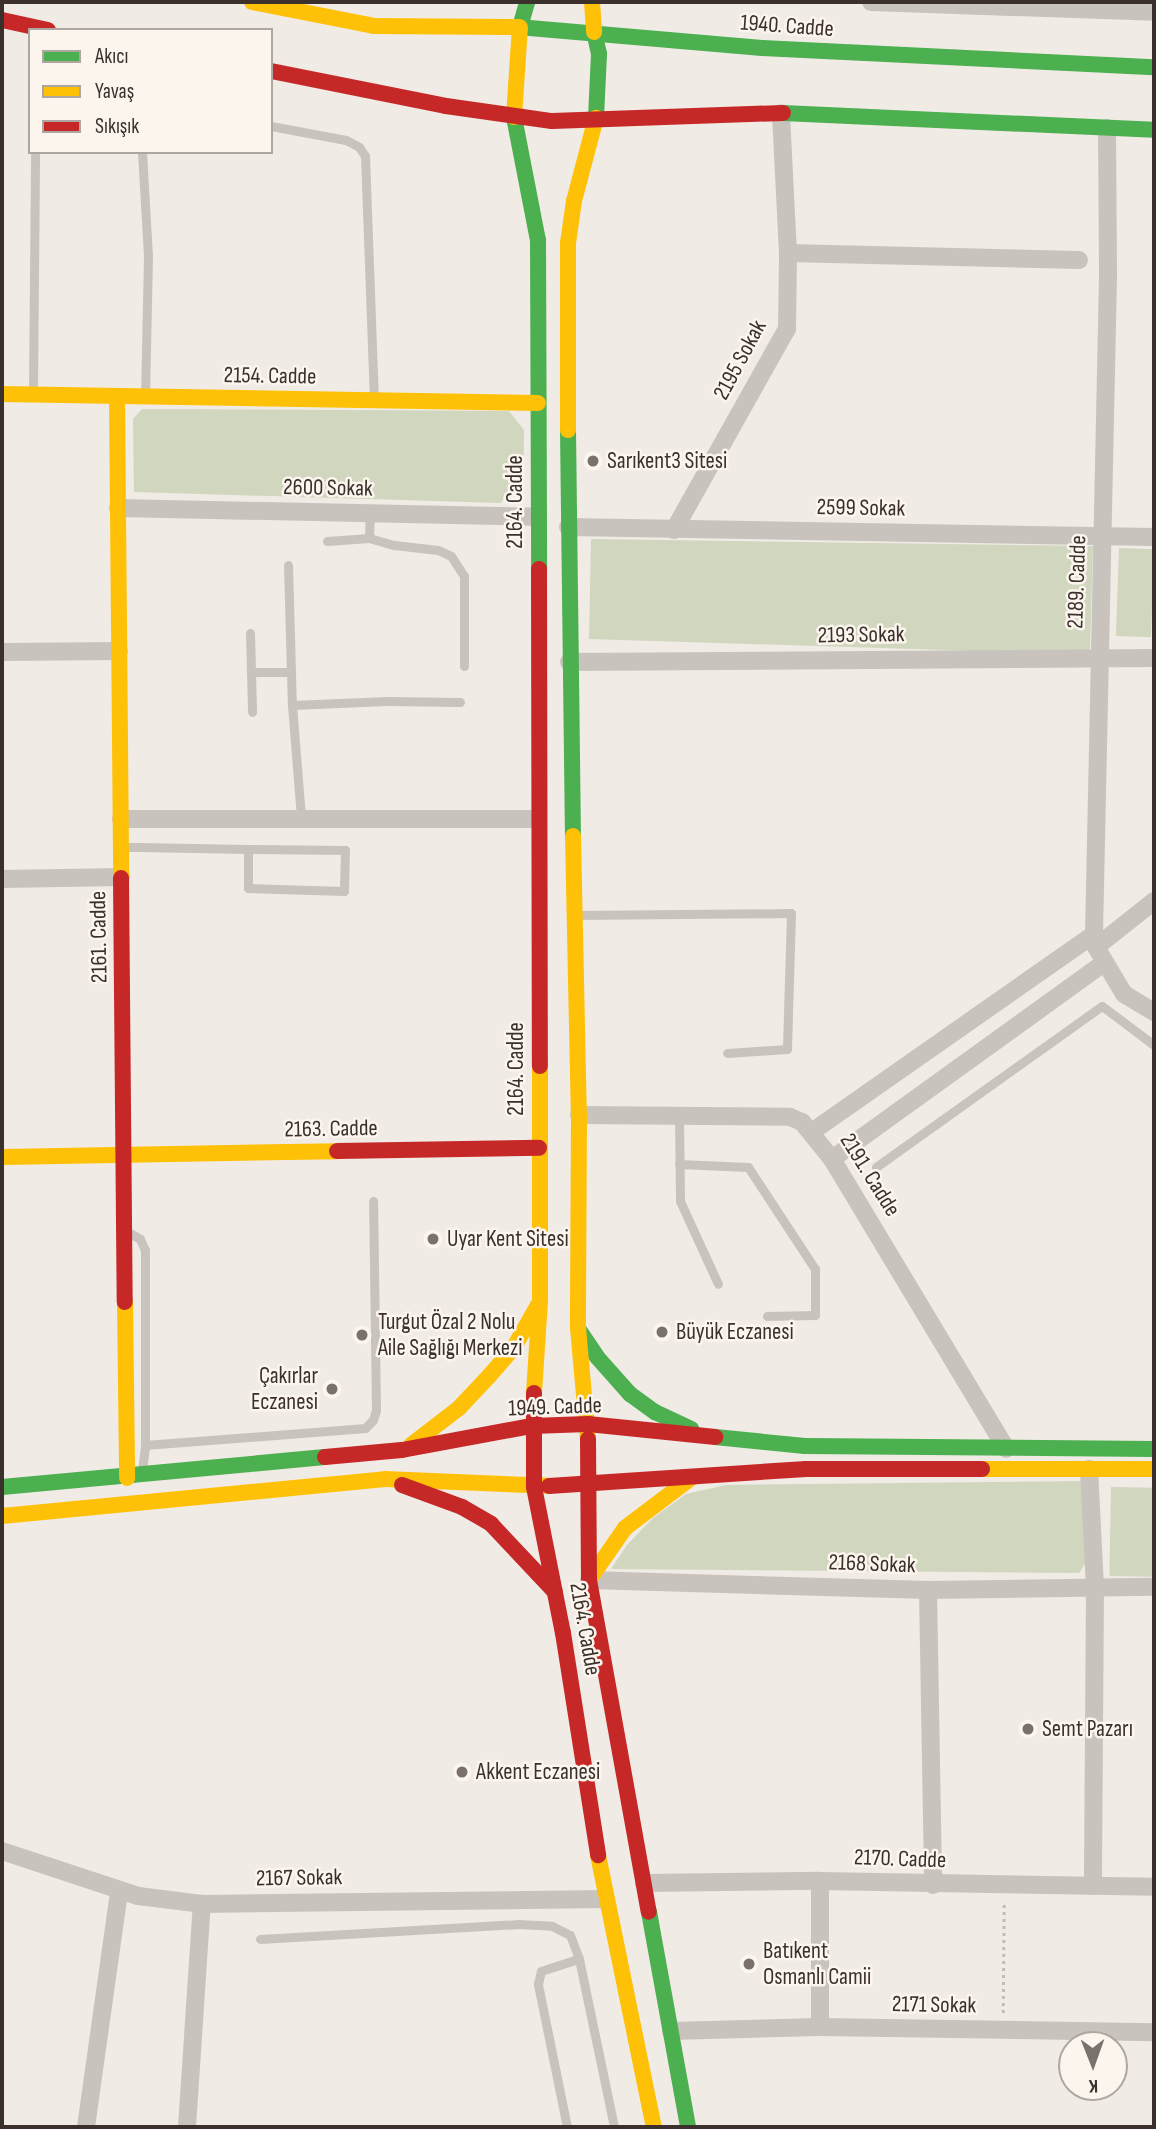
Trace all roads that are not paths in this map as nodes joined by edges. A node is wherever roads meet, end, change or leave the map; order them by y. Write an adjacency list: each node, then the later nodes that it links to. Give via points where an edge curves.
1 (252, 2): 7 (main road, 1940. Cadde, via 374,26)
2 (527, 2): 7 (main road, 2164. Cadde)
3 (592, 2): 9 (main road, 2164. Cadde)
4 (872, 2): 5 (street)
5 (1154, 12)
6 (2, 20): 8 (main road)
7 (520, 27): 9 (main road, 1940. Cadde); 13 (main road, 2164. Cadde)
8 (39, 28)
9 (594, 32): 10 (main road, 1940. Cadde, via 762,48); 14 (main road, 2164. Cadde, via 599,54)
10 (1154, 67)
11 (273, 71): 13 (main road)
12 (780, 113): 14 (main road); 16 (main road); 20 (street, 2195 Sokak)
13 (514, 117): 14 (main road, via 552,121); 27 (main road, 2164. Cadde, via 538,240)
14 (597, 118): 31 (main road, 2164. Cadde, via 574,201 568,243)
15 (273, 126): 26 (lane, via 346,140 365,156)
16 (1107, 128): 17 (main road); 33 (street, 2189. Cadde)
17 (1154, 130)
18 (35, 154): 23 (lane)
19 (142, 154): 25 (lane, via 148,256)
20 (788, 253): 21 (street); 32 (street, 2195 Sokak, via 787,329)
21 (1079, 260)
22 (2, 394): 23 (main road, 2154. Cadde)
23 (33, 394): 24 (main road, 2154. Cadde)
24 (117, 396): 25 (main road, 2154. Cadde); 28 (main road, 2161. Cadde)
25 (145, 397): 26 (main road, 2154. Cadde)
26 (374, 400): 27 (main road, 2154. Cadde)
27 (538, 402): 30 (main road, 2164. Cadde)
28 (118, 508): 29 (street, 2600 Sokak); 39 (main road, 2161. Cadde)
29 (370, 513): 30 (street, 2600 Sokak); 35 (lane)
30 (538, 517): 52 (main road, 2164. Cadde)
31 (568, 527): 32 (street, 2599 Sokak); 43 (main road, 2164. Cadde)
32 (674, 530): 33 (street, 2599 Sokak)
33 (1103, 535): 34 (street, 2599 Sokak); 41 (street, 2189. Cadde)
34 (1154, 537)
35 (369, 538): 36 (lane); 44 (lane, via 438,550 457,562 464,576)
36 (327, 541)
37 (288, 565): 45 (lane)
38 (250, 633): 46 (lane)
39 (119, 651): 40 (street); 51 (main road, 2161. Cadde)
40 (2, 652)
41 (1098, 657): 42 (street, 2193 Sokak); 43 (street, 2193 Sokak); 59 (street, 2189. Cadde)
42 (1154, 658)
43 (569, 662): 58 (main road, 2164. Cadde)
44 (464, 667)
45 (291, 672): 46 (lane); 48 (lane)
46 (251, 673): 49 (lane)
47 (460, 702): 48 (lane)
48 (292, 705): 50 (lane)
49 (252, 712)
50 (301, 818): 51 (street); 52 (street)
51 (121, 819): 53 (main road, 2161. Cadde)
52 (537, 819): 66 (main road, 2164. Cadde)
53 (121, 847): 54 (lane); 55 (main road, 2161. Cadde)
54 (248, 849): 54 (lane, via 345,850 344,891 248,888)
55 (121, 877): 56 (street); 67 (main road, 2161. Cadde)
56 (2, 879)
57 (1154, 901): 59 (street)
58 (575, 915): 62 (lane, via 791,913 787,1049); 63 (main road, 2164. Cadde)
59 (1098, 948): 60 (street, via 1124,994); 65 (street); 69 (street)
60 (1154, 1012)
61 (1154, 1045): 71 (lane, via 1102,1006)
62 (727, 1053)
63 (579, 1115): 64 (street, 2191. Cadde); 77 (main road, 2164. Cadde)
64 (679, 1116): 65 (street, 2191. Cadde, via 790,1117); 70 (lane)
65 (813, 1131): 69 (street, 2191. Cadde)
66 (539, 1148): 67 (main road, 2163. Cadde); 75 (main road, 2164. Cadde)
67 (124, 1155): 68 (main road, 2163. Cadde); 73 (main road, 2161. Cadde)
68 (2, 1157)
69 (832, 1159): 83 (street, 2191. Cadde)
70 (680, 1164): 74 (lane, via 680,1201); 76 (lane, via 748,1167 815,1269 815,1315)
71 (876, 1167)
72 (373, 1202): 80 (lane, via 376,1410)
73 (124, 1232): 82 (lane, via 136,1235 145,1250); 90 (main road, 2161. Cadde)
74 (718, 1284)
75 (540, 1301): 79 (main road, 2164. Cadde); 85 (main road, via 513,1349 459,1408)
76 (767, 1316)
77 (578, 1328): 78 (main road, 2164. Cadde); 81 (main road, via 630,1394 673,1422)
78 (588, 1424): 79 (main road, 1949. Cadde); 81 (main road, 1949. Cadde); 92 (main road, 2164. Cadde)
79 (532, 1426): 85 (main road, 1949. Cadde); 94 (main road, 2164. Cadde)
80 (365, 1428): 82 (lane); 86 (lane)
81 (714, 1439): 83 (main road, 1949. Cadde, via 805,1446)
82 (145, 1445): 90 (lane)
83 (1006, 1449): 84 (main road, 1949. Cadde)
84 (1154, 1449)
85 (402, 1450): 86 (main road, 1949. Cadde)
86 (368, 1454): 90 (main road, 1949. Cadde)
87 (1089, 1469): 88 (main road); 89 (main road, via 806,1469); 98 (street)
88 (1154, 1469)
89 (694, 1476): 92 (main road); 96 (main road, via 625,1528)
90 (134, 1477): 93 (main road, 1949. Cadde)
91 (385, 1479): 94 (main road); 95 (main road); 100 (main road, via 462,1507 491,1524)
92 (590, 1485): 94 (main road); 96 (main road, 2164. Cadde)
93 (2, 1487)
94 (534, 1487): 100 (main road, 2164. Cadde)
95 (2, 1516)
96 (589, 1580): 99 (street, 2168 Sokak); 103 (main road, 2164. Cadde)
97 (1154, 1587): 98 (street, 2168 Sokak)
98 (1096, 1588): 99 (street, 2168 Sokak); 105 (street)
99 (928, 1590): 104 (street)
100 (556, 1593): 108 (main road, 2164. Cadde)
101 (2, 1851): 107 (street, 2167 Sokak)
102 (820, 1881): 103 (street, 2170. Cadde); 104 (street, 2170. Cadde); 112 (street)
103 (644, 1883): 113 (main road, 2164. Cadde)
104 (933, 1885): 105 (street, 2170. Cadde)
105 (1093, 1886): 106 (street, 2170. Cadde)
106 (1154, 1887)
107 (119, 1891): 109 (street, 2167 Sokak); 115 (street)
108 (605, 1899): 109 (street, 2167 Sokak); 119 (main road, 2164. Cadde)
109 (202, 1904): 116 (street)
110 (260, 1939): 111 (lane, via 518,1924 552,1926 570,1935)
111 (579, 1959): 117 (lane, via 541,1971 538,1984); 118 (lane)
112 (820, 2027): 113 (street, 2171 Sokak); 114 (street, 2171 Sokak)
113 (671, 2031): 120 (main road, 2164. Cadde)
114 (1154, 2032)
115 (86, 2127)
116 (187, 2127)
117 (567, 2127)
118 (614, 2127)
119 (654, 2127)
120 (688, 2127)

